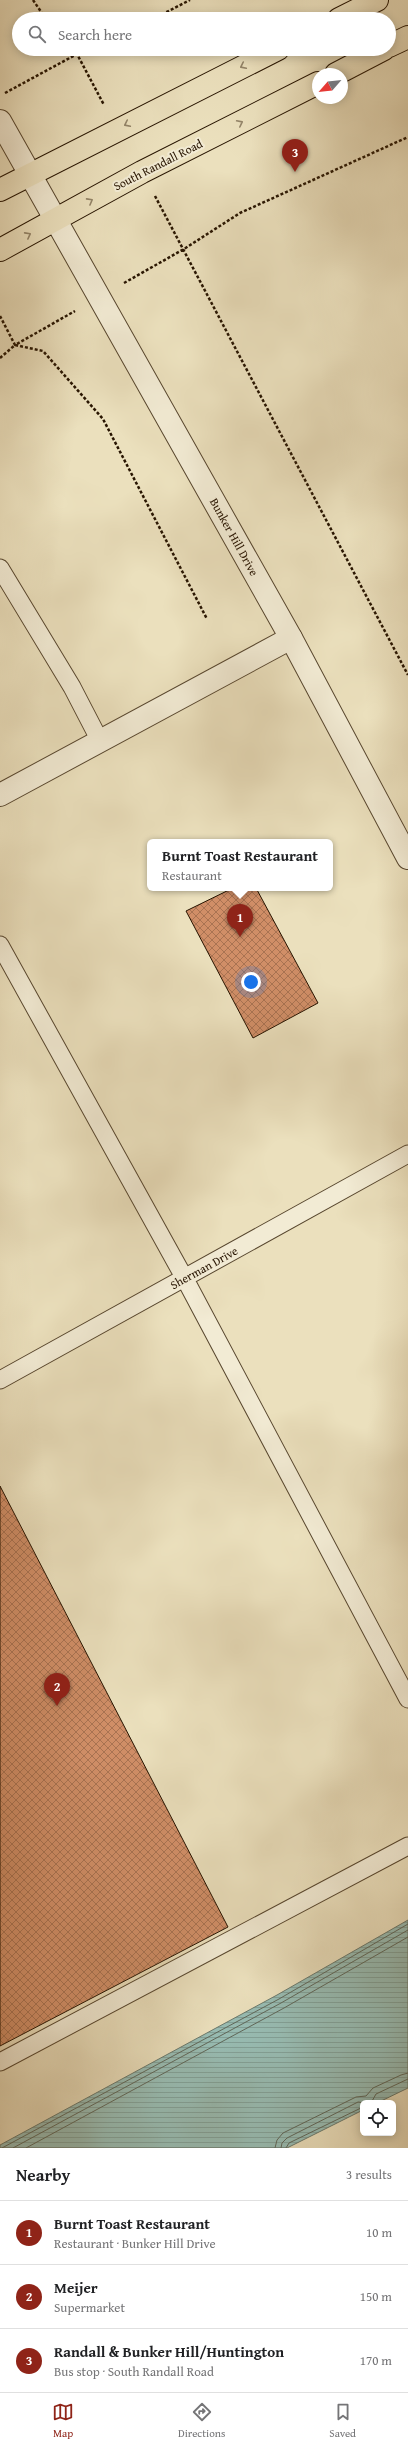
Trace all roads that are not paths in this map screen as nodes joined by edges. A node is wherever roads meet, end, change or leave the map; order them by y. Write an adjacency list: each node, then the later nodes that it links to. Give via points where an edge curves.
1 (377, 0): 2 (main road)
2 (353, 12)
3 (408, 37): 4 (main road)
4 (396, 43)
5 (264, 56): 10 (main road, one-way to 10)
6 (371, 56): 7 (main road)
7 (348, 68)
8 (312, 86): 12 (main road, South Randall Road, one-way to 8, via 142,172)
9 (0, 121): 10 (street, Bunker Hill Drive)
10 (30, 174): 11 (main road); 12 (street, Bunker Hill Drive)
11 (0, 190)
12 (56, 220): 13 (main road, South Randall Road, one-way to 12); 15 (street, Bunker Hill Drive)
13 (0, 250)
14 (0, 568): 16 (lane, via 72,687)
15 (291, 638): 16 (street); 18 (street, Bunker Hill Drive)
16 (100, 741): 17 (street)
17 (0, 795)
18 (408, 858)
19 (0, 945): 21 (lane)
20 (408, 1154): 21 (lane, Sherman Drive)
21 (185, 1279): 22 (lane, Sherman Drive); 23 (lane)
22 (0, 1380)
23 (408, 1699)
24 (408, 1846): 25 (lane)
25 (0, 2062)

